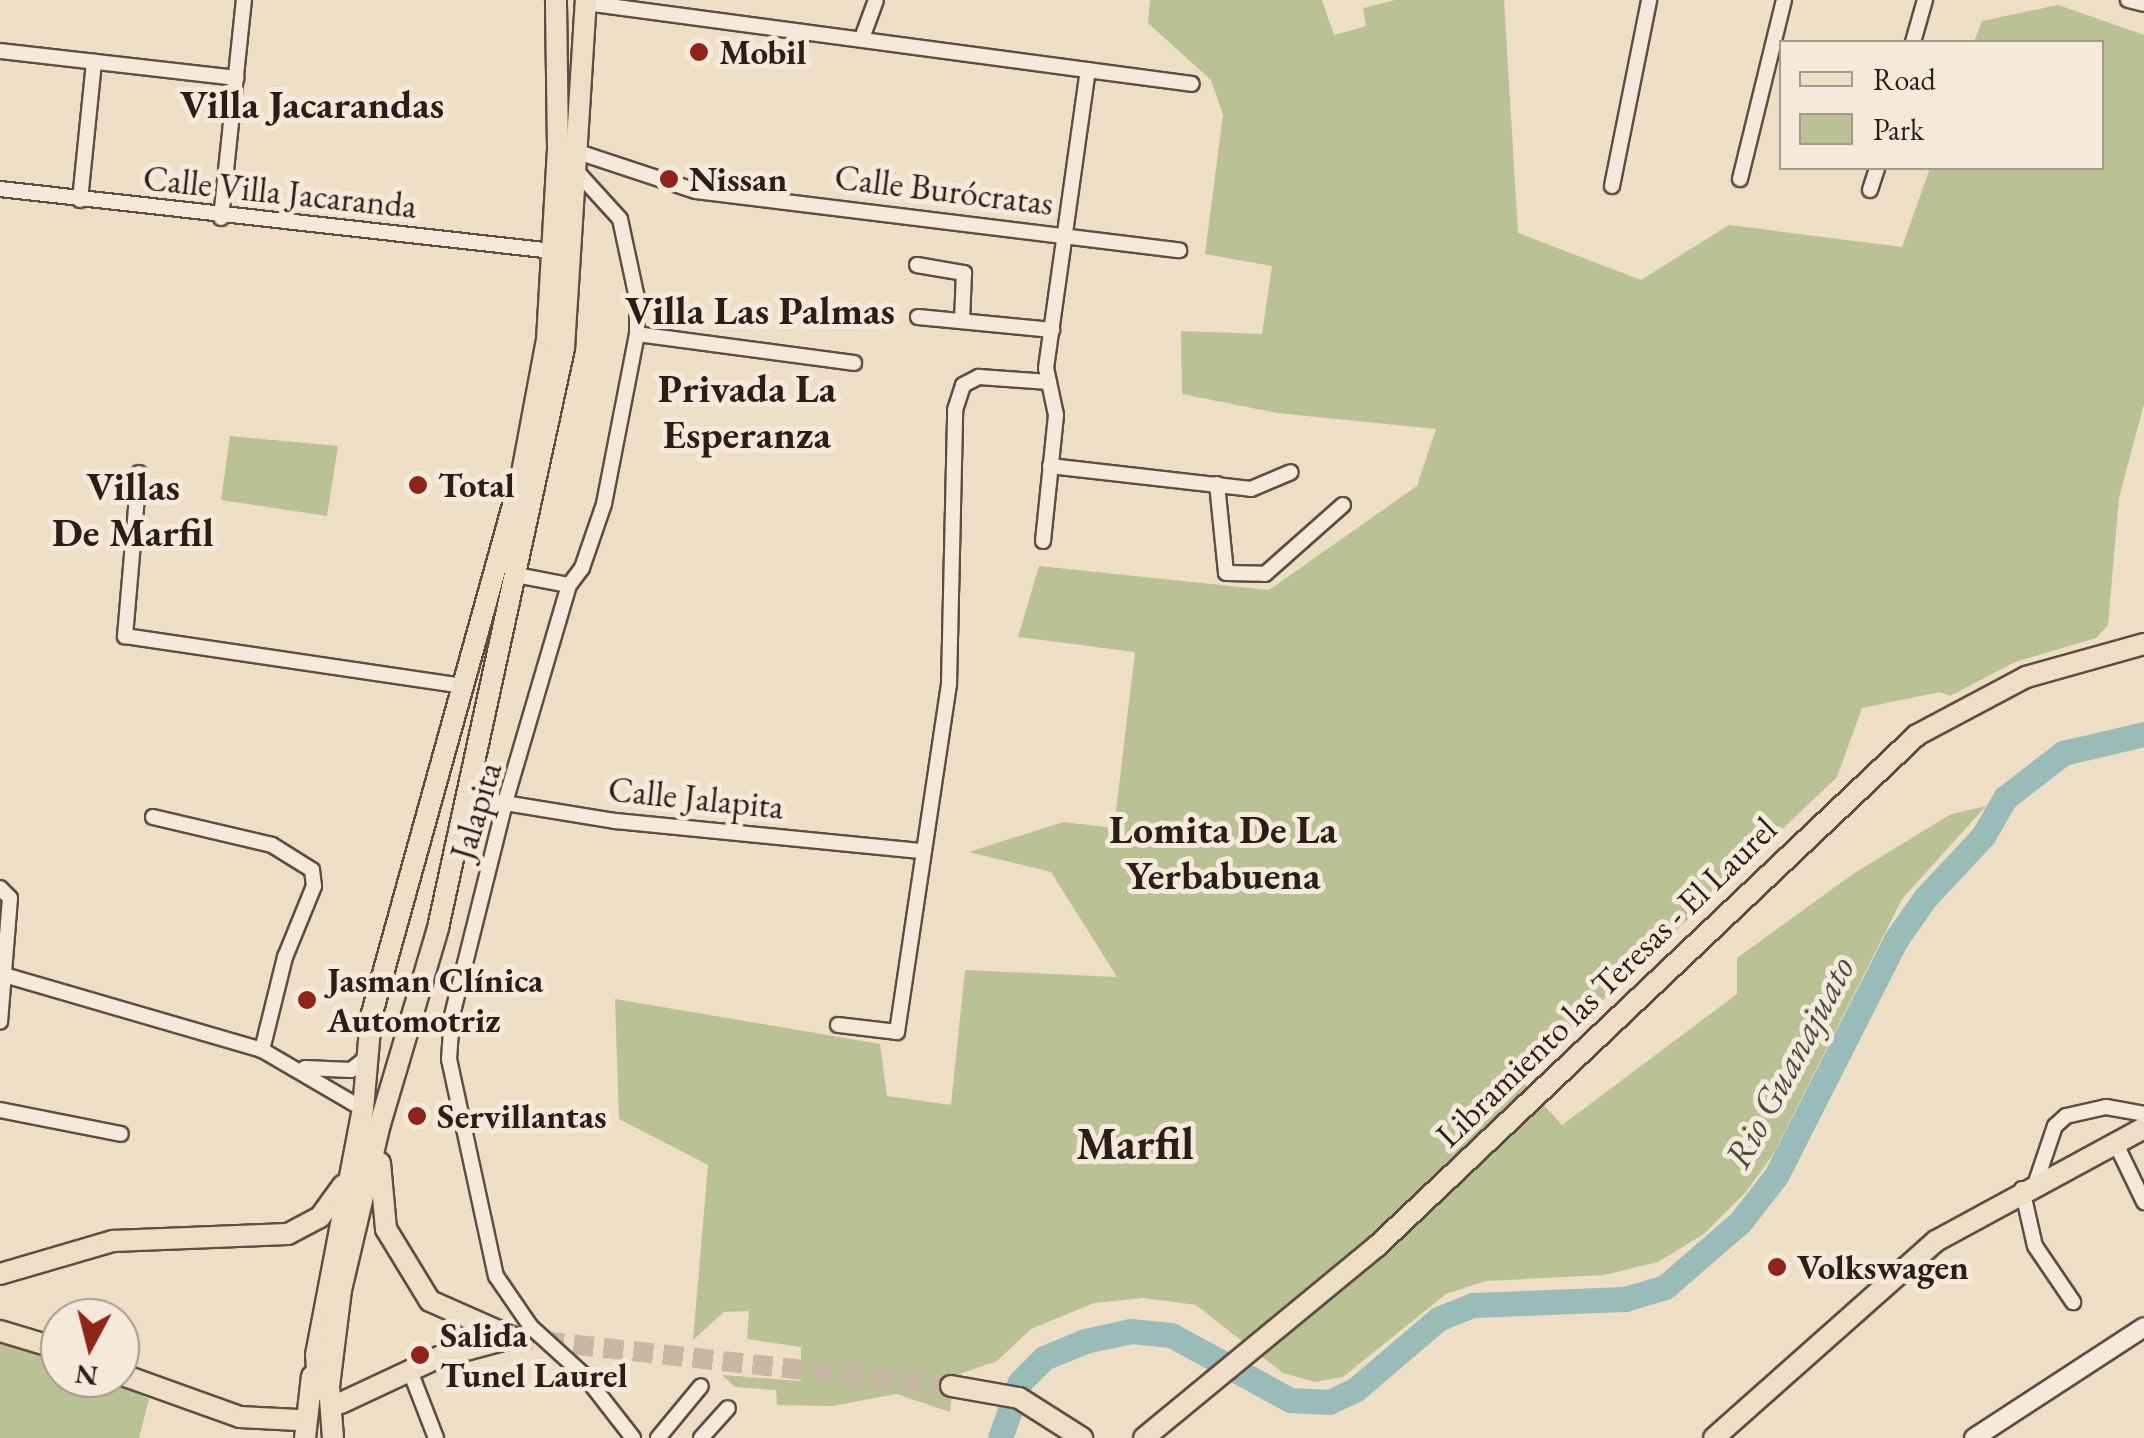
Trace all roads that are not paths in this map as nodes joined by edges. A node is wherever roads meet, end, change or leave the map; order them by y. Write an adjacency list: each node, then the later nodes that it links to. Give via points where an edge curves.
1 (244, 0): 16 (street)
2 (556, 0): 14 (main road)
3 (876, 0): 10 (street)
4 (1649, 0): 22 (street)
5 (1784, 0): 21 (street)
6 (1926, 0): 11 (street)
7 (2128, 0): 9 (street)
8 (581, 1): 10 (street); 14 (main road); 18 (main road)
9 (2144, 4)
10 (862, 38): 15 (street)
11 (1914, 40)
12 (0, 51): 13 (street)
13 (94, 62): 16 (street); 25 (street)
14 (558, 63): 29 (main road)
15 (1088, 70): 17 (street); 27 (street)
16 (236, 78): 26 (street)
17 (1192, 84)
18 (581, 153): 20 (main road); 27 (street, Calle Burócratas, via 696,191)
19 (1876, 170): 24 (street)
20 (580, 175): 34 (street, Jalapita, via 623,228); 43 (main road, via 564,348)
21 (1740, 180)
22 (1612, 186)
23 (0, 190): 25 (street, Calle Villa Jacaranda)
24 (1870, 190)
25 (80, 200): 26 (street, Calle Villa Jacaranda)
26 (221, 218): 29 (street, Calle Villa Jacaranda)
27 (1067, 236): 28 (street, Calle Burócratas); 33 (street)
28 (1179, 250)
29 (553, 251): 46 (main road, via 547,340 522,473)
30 (917, 265): 32 (street, via 964,273)
31 (918, 317): 32 (street)
32 (962, 321): 33 (street)
33 (1052, 330): 36 (street)
34 (637, 334): 35 (street); 44 (street, Jalapita, via 604,504 582,568)
35 (854, 363)
36 (1048, 375): 37 (street, via 1056,415); 50 (street, via 980,377 963,385 955,410 948,684)
37 (1050, 466): 40 (street); 42 (street)
38 (1292, 472): 40 (street, via 1270,486)
39 (139, 473): 46 (street, via 125,636)
40 (1217, 484): 41 (street, via 1226,573 1265,574)
41 (1343, 504)
42 (1043, 541)
43 (516, 575): 44 (street); 47 (main road)
44 (569, 585): 48 (street, Jalapita)
45 (2144, 644): 82 (main road, Libramiento las Teresas - El Laurel, via 2026,677 1916,735 1376,1248)
46 (462, 686): 56 (main road, via 381,974)
47 (468, 796): 48 (street, Calle Jalapita); 61 (main road, via 434,945)
48 (505, 804): 50 (street, Calle Jalapita, via 616,822); 86 (street, Jalapita, via 452,1016 449,1059 462,1129 496,1276 531,1327 584,1375)
49 (153, 816): 55 (street, via 295,854 314,878 285,956)
50 (920, 851): 54 (street, via 897,1032)
51 (0, 888): 52 (street, via 10,898)
52 (4, 975): 53 (street); 55 (street)
53 (0, 1022)
54 (838, 1025)
55 (262, 1050): 57 (street)
56 (369, 1056): 57 (street, via 351,1070); 58 (main road)
57 (294, 1068): 58 (street)
58 (363, 1109): 65 (main road)
59 (0, 1110): 63 (street)
60 (2144, 1114): 66 (street, via 2082,1110 2055,1126)
61 (380, 1124): 74 (main road, via 379,1202 400,1257 430,1300 514,1338 467,1347); 84 (main road, via 334,1334)
62 (2144, 1128): 64 (main road)
63 (121, 1134)
64 (2115, 1142): 66 (main road); 67 (street)
65 (356, 1145): 68 (main road, via 332,1205 288,1234 113,1241); 73 (main road)
66 (2029, 1185): 69 (street, via 2035,1246); 89 (main road, via 1936,1241)
67 (2144, 1202)
68 (0, 1274)
69 (2074, 1302)
70 (2144, 1327): 90 (street)
71 (0, 1330): 72 (main road)
72 (40, 1343)
73 (316, 1355): 80 (main road); 83 (main road)
74 (410, 1371): 78 (main road); 85 (street)
75 (140, 1381): 80 (main road, via 240,1417)
76 (701, 1386): 87 (street)
77 (951, 1386): 81 (main road, via 996,1391)
78 (341, 1404)
79 (728, 1408): 88 (street)
80 (302, 1429)
81 (1076, 1436)
82 (1146, 1437)
83 (320, 1438)
84 (333, 1438)
85 (436, 1438)
86 (634, 1438)
87 (658, 1438)
88 (701, 1438)
89 (1714, 1438)
90 (1974, 1438)

